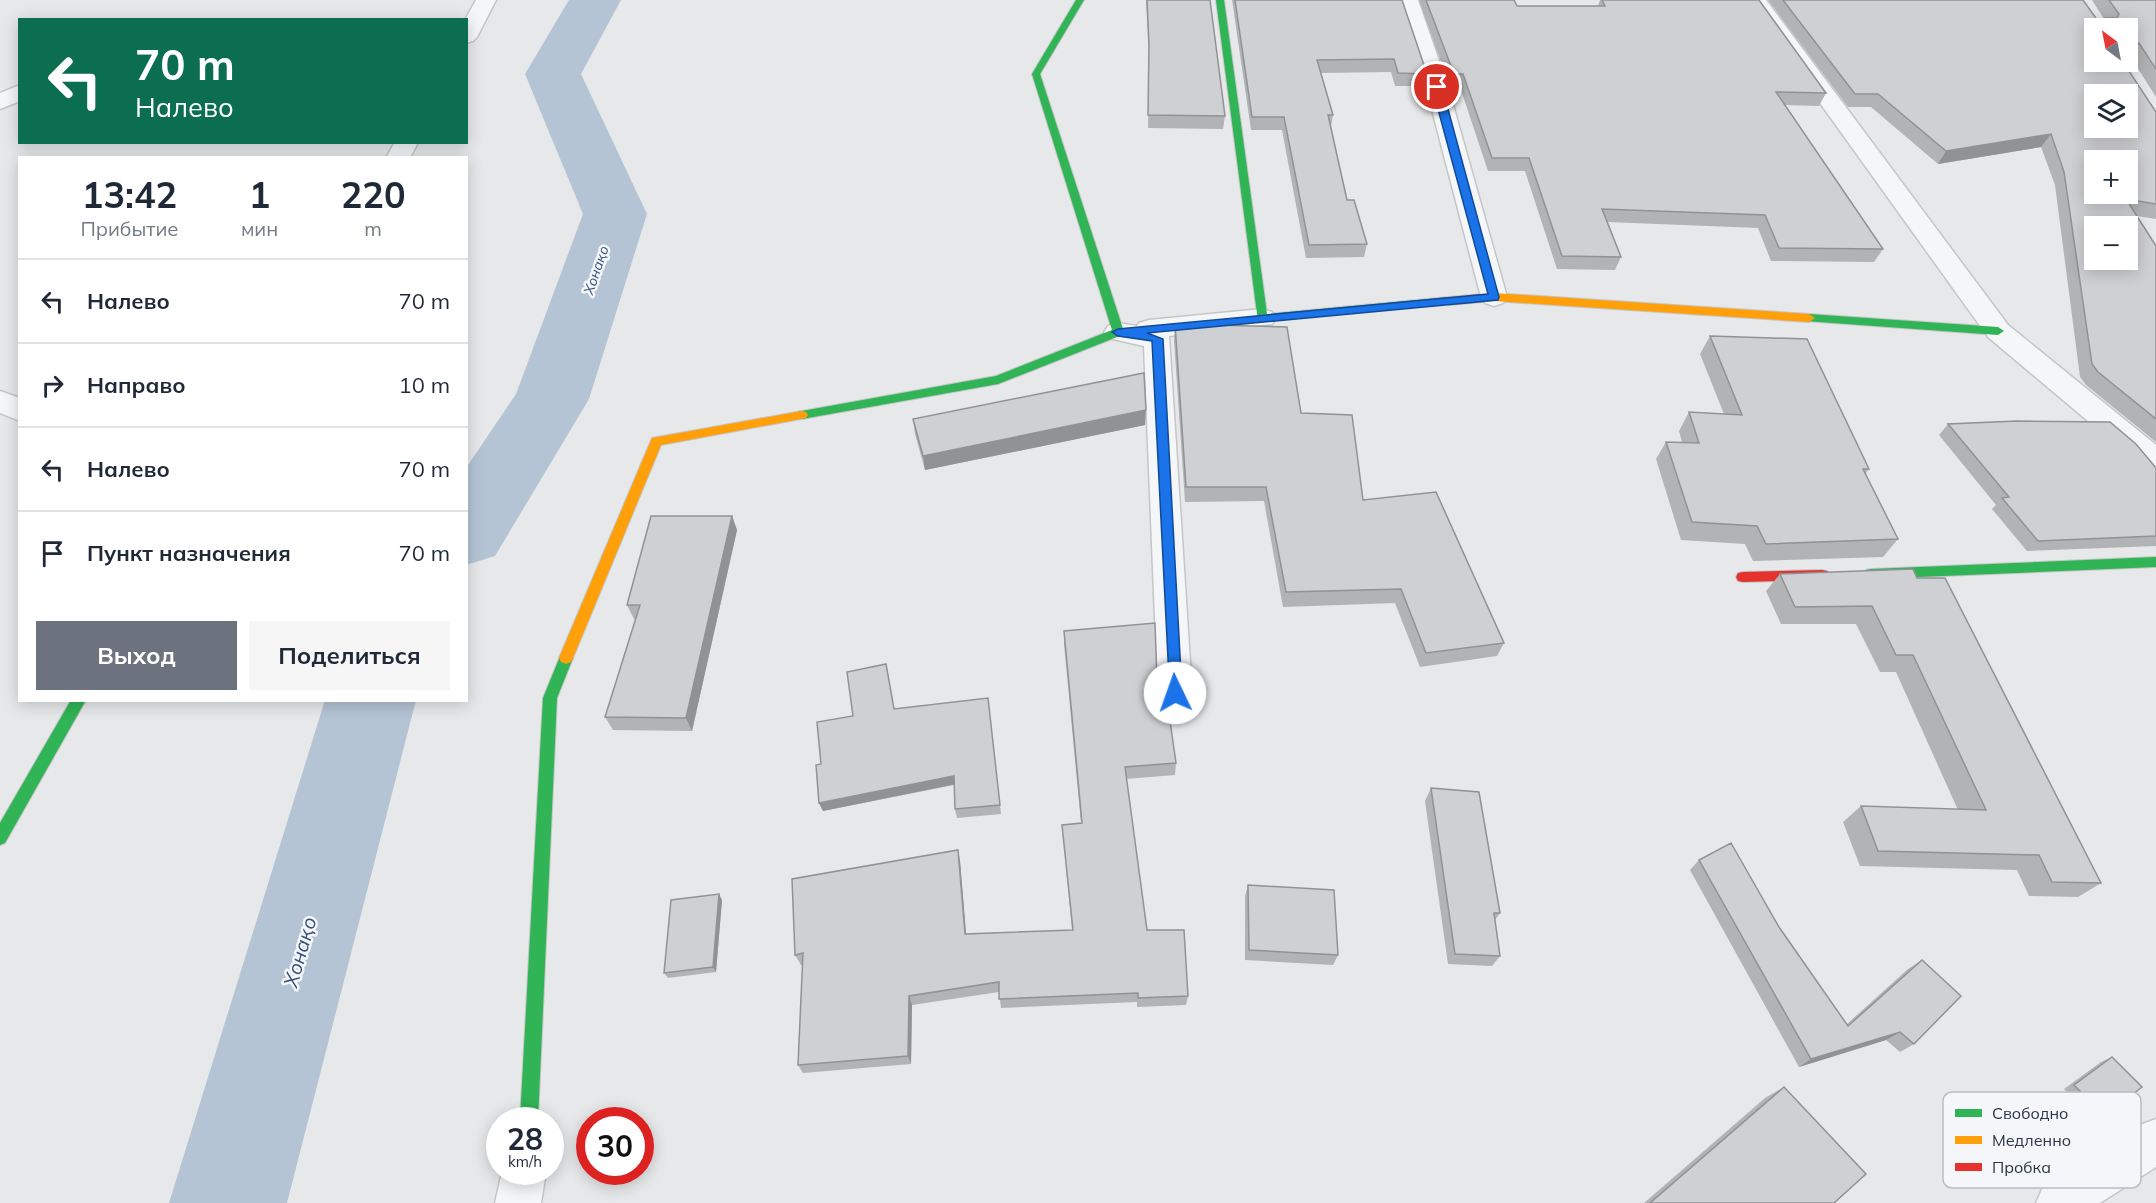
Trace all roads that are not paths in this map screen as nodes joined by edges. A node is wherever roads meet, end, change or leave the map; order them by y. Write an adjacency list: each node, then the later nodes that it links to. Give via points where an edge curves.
1 (486, 0): 6 (street)
2 (1080, 0): 12 (street, via 1036,74)
3 (1220, 0): 10 (street)
4 (1408, 0): 9 (street, via 1437,87)
5 (1756, 0): 11 (street)
6 (468, 33)
7 (18, 93): 8 (street)
8 (0, 102)
9 (1494, 297): 10 (street); 11 (street)
10 (1262, 318): 12 (street)
11 (1998, 331): 15 (street)
12 (1118, 332): 20 (street, via 1157,339); 23 (street, via 998,380 656,441 549,698)
13 (0, 401): 14 (street)
14 (18, 410)
15 (2156, 461)
16 (2156, 562): 17 (street)
17 (1862, 574)
18 (1838, 575): 19 (street)
19 (1743, 577)
20 (1175, 693)
21 (79, 702): 22 (street)
22 (0, 838)
23 (530, 1107)
24 (2156, 1141): 25 (street)
25 (2141, 1151)
26 (521, 1185): 28 (street)
27 (2082, 1188): 29 (street)
28 (518, 1203)
29 (2059, 1203)

